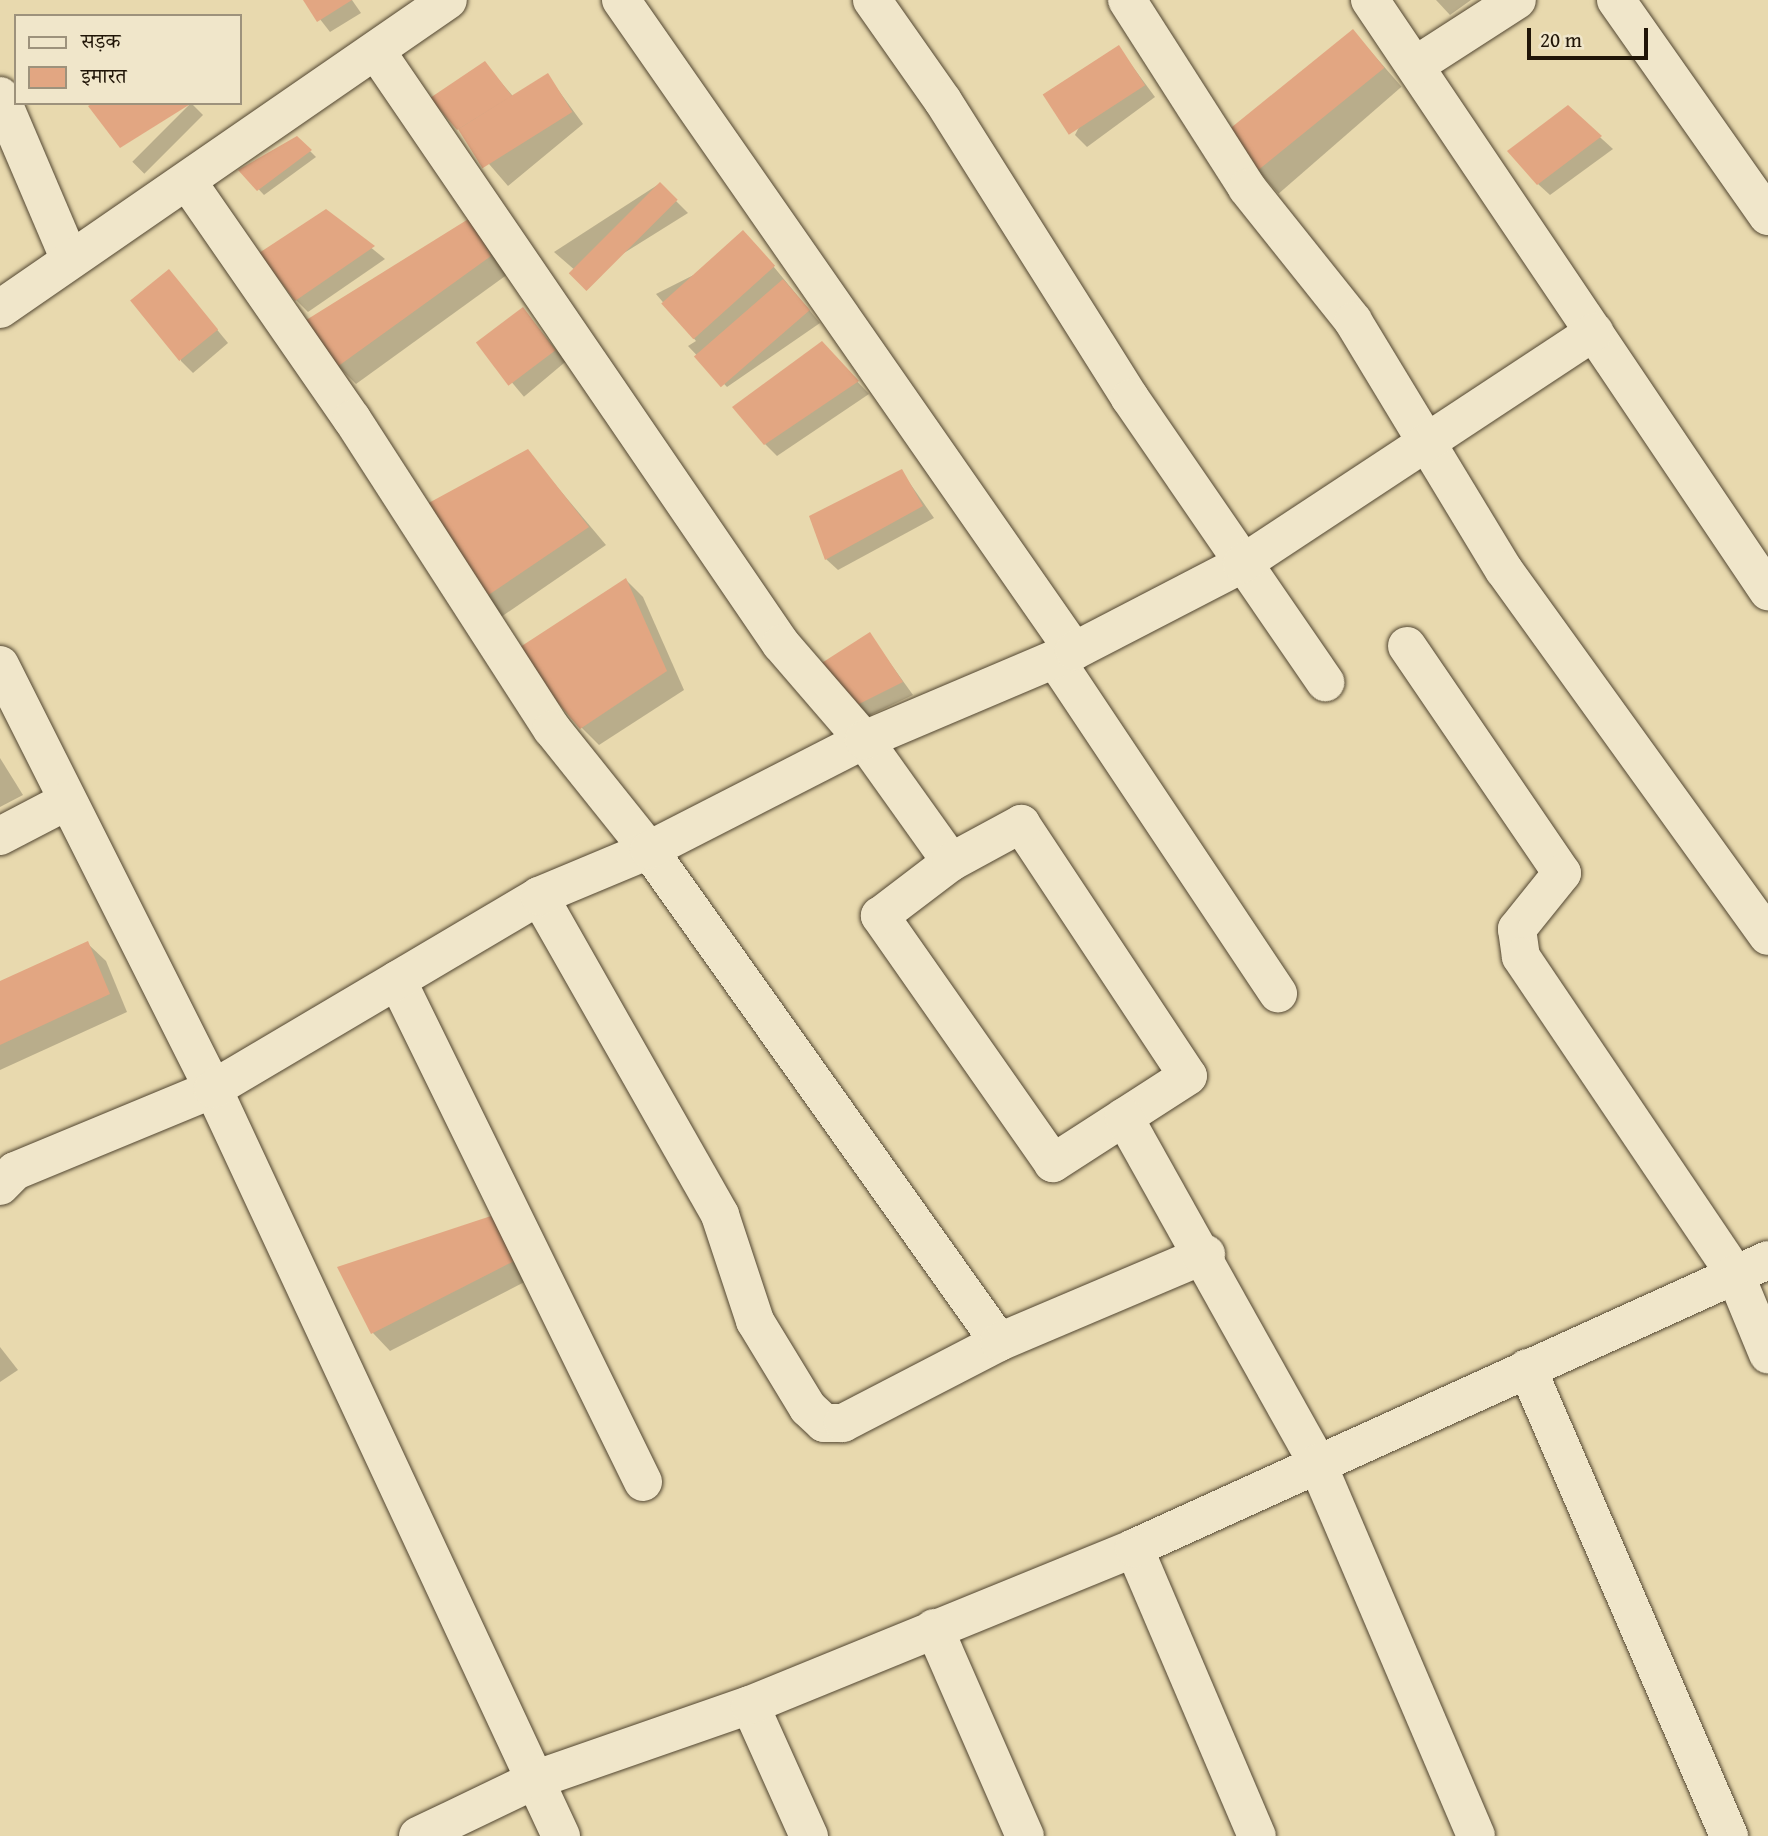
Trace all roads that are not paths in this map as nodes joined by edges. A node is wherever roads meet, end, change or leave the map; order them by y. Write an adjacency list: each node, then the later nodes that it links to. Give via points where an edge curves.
1 (448, 0): 8 (street)
2 (621, 0): 20 (street)
3 (872, 0): 17 (street)
4 (1127, 0): 16 (street, via 1247,188 1336,295)
5 (1370, 0): 9 (street)
6 (1517, 0): 9 (street)
7 (1616, 0): 12 (street)
8 (376, 51): 11 (street); 23 (street, via 774,633)
9 (1416, 65): 15 (street)
10 (0, 96): 13 (street)
11 (187, 181): 13 (street); 26 (street, via 352,419 552,729)
12 (1768, 216)
13 (70, 260): 14 (street)
14 (0, 309)
15 (1594, 332): 16 (street); 18 (street)
16 (1430, 438): 17 (street); 29 (street, via 1504,570)
17 (1242, 564): 20 (street); 22 (street)
18 (1763, 572)
19 (1407, 646): 36 (street, via 1562,873 1517,929 1521,957)
20 (1064, 655): 23 (street); 31 (street)
21 (0, 665): 24 (street)
22 (1325, 682)
23 (864, 740): 26 (street); 27 (street)
24 (66, 801): 25 (street); 32 (street)
25 (0, 836)
26 (649, 850): 28 (street); 37 (street)
27 (951, 863): 33 (street, via 1021,824 1188,1076); 33 (street, via 880,916 1053,1163)
28 (539, 896): 30 (street); 37 (street, via 720,1215 755,1321 815,1417 833,1426 843,1423)
29 (1768, 936)
30 (397, 980): 32 (street); 41 (street)
31 (1278, 994)
32 (213, 1090): 34 (street, via 15,1171); 45 (street)
33 (1124, 1117): 35 (street)
34 (0, 1185)
35 (1206, 1254): 37 (street); 40 (street)
36 (1751, 1267): 38 (street); 39 (street)
37 (999, 1342)
38 (1768, 1354)
39 (1527, 1368): 40 (street); 52 (street)
40 (1317, 1463): 42 (street); 51 (street)
41 (643, 1482)
42 (1134, 1548): 43 (street); 50 (street)
43 (934, 1628): 44 (street); 49 (street)
44 (750, 1705): 45 (street); 48 (street)
45 (537, 1779): 46 (street); 47 (street)
46 (418, 1836)
47 (561, 1836)
48 (809, 1836)
49 (1025, 1836)
50 (1257, 1836)
51 (1476, 1836)
52 (1728, 1836)

